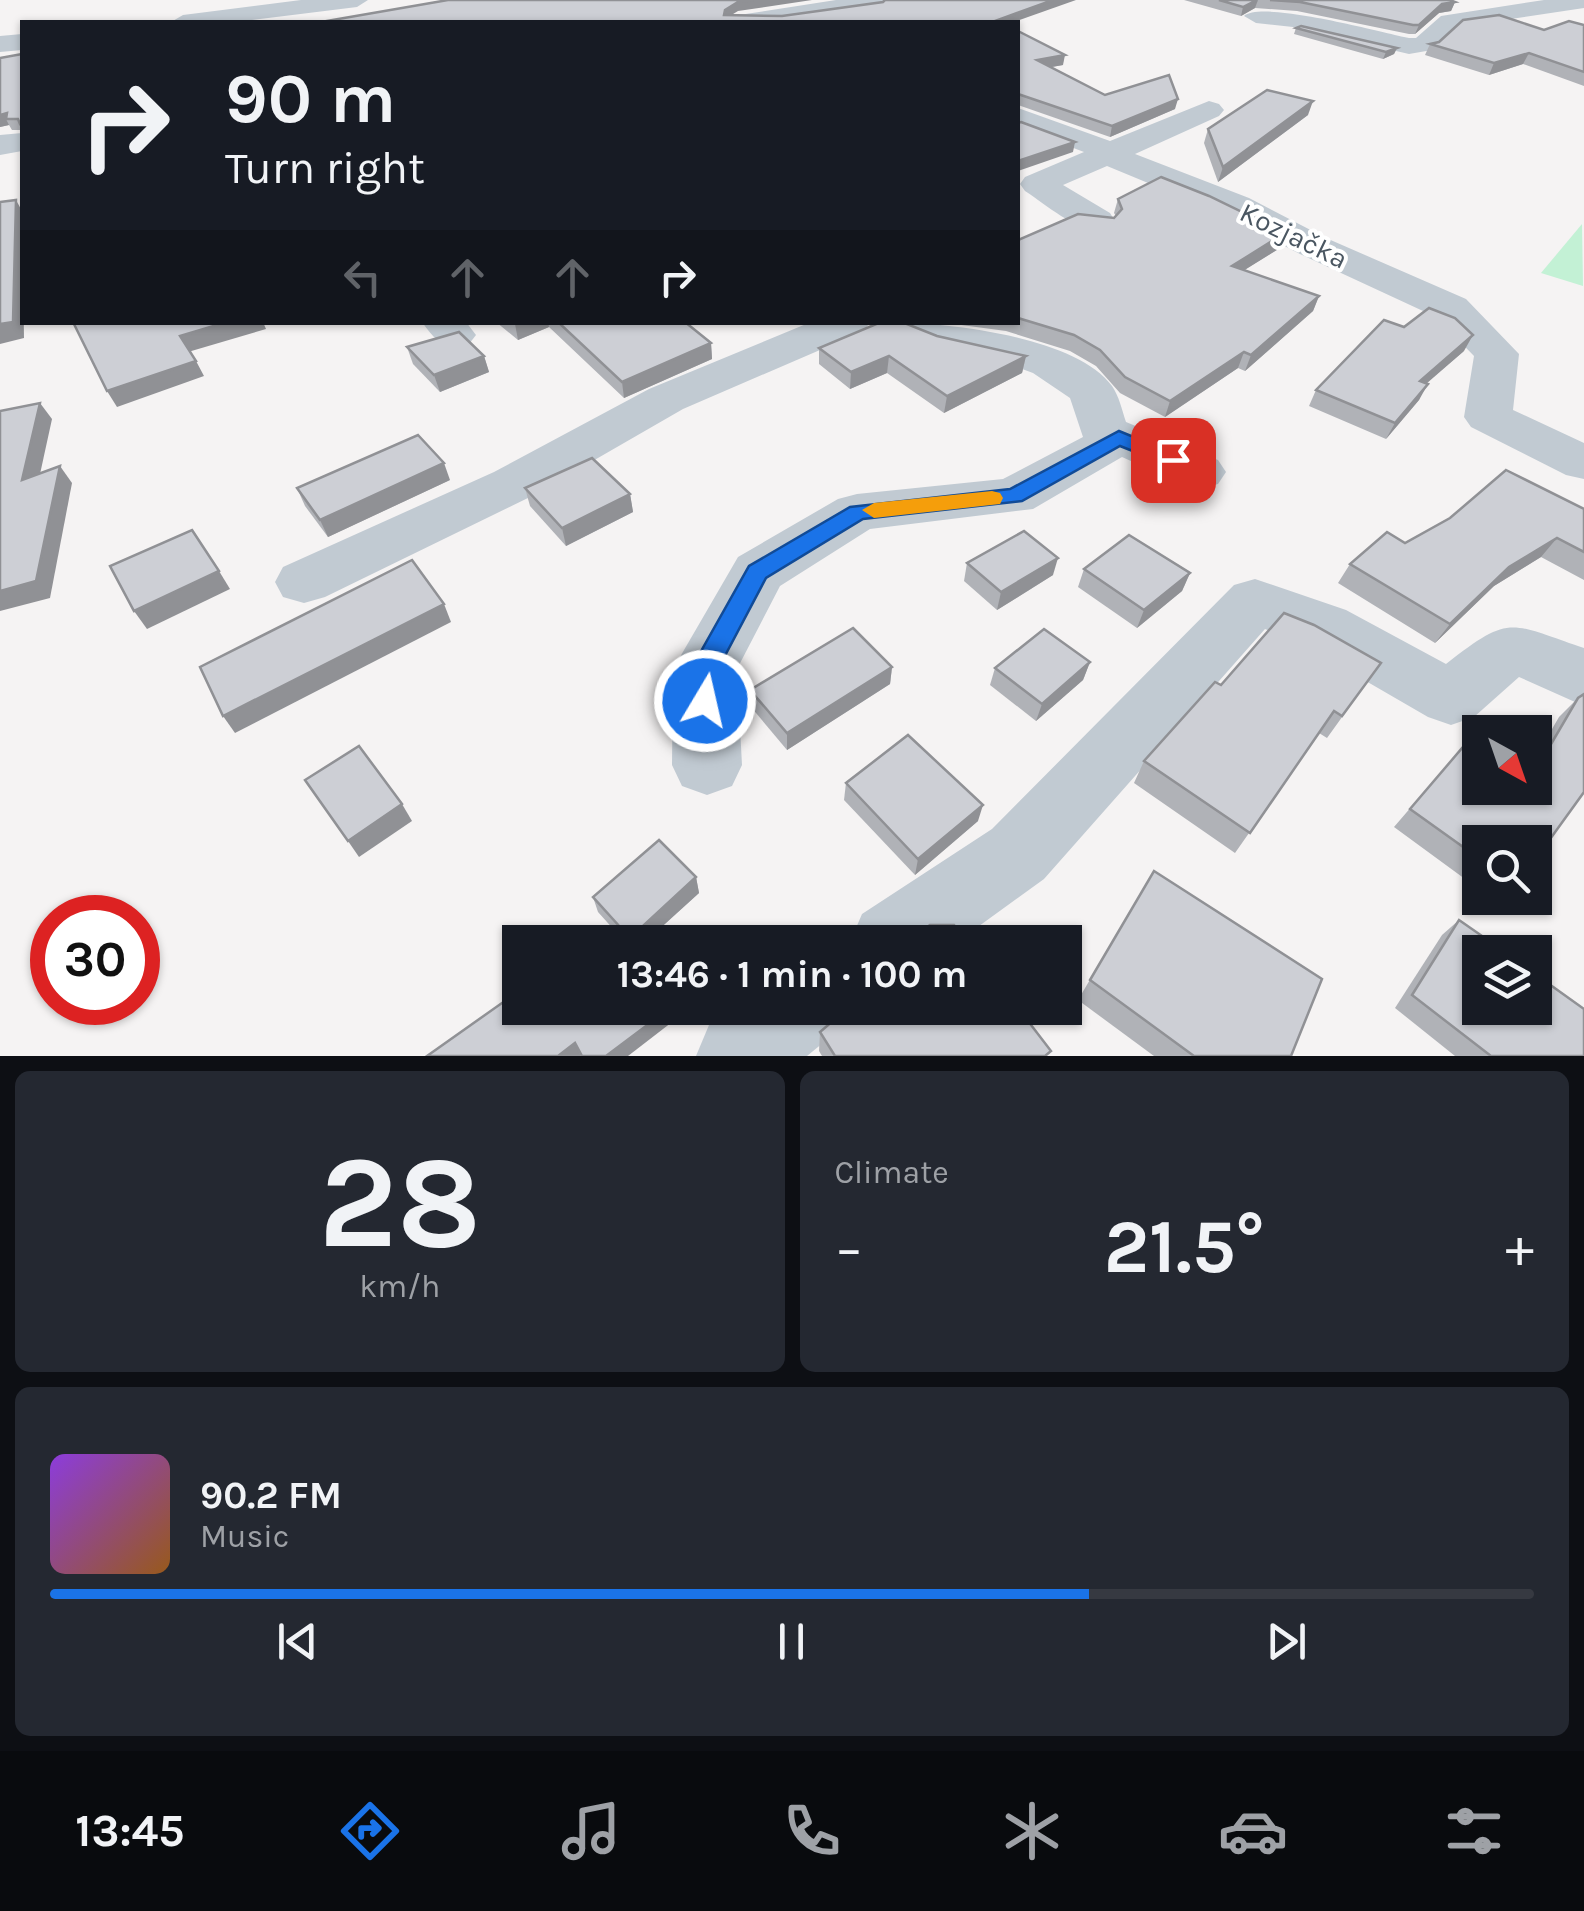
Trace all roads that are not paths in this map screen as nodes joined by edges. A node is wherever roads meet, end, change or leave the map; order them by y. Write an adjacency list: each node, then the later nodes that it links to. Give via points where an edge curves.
1 (357, 0): 5 (street)
2 (882, 0): 7 (street)
3 (1584, 0): 4 (street)
4 (1546, 11): 11 (street, via 1479,15 1450,21)
5 (301, 16): 8 (street)
6 (1256, 16): 11 (street, via 1409,46 1423,45)
7 (794, 18): 9 (street); 10 (street)
8 (222, 20)
9 (766, 20)
10 (826, 20)
11 (1432, 34): 12 (street)
12 (1457, 48)
13 (1209, 110): 15 (street)
14 (1020, 118): 15 (street, Kozjačka)
15 (1107, 154): 16 (street, via 1038,184); 20 (street, Kozjačka, via 1236,206 1452,308 1497,354 1488,417)
16 (1097, 221)
17 (842, 325): 22 (street, via 666,399 513,484)
18 (912, 325): 19 (street, via 1049,363 1092,391 1104,432)
19 (1119, 438): 21 (street); 24 (street, via 1014,496 858,512 758,572 704,669)
20 (1584, 463)
21 (1200, 472)
22 (304, 582)
23 (1584, 680): 25 (street, via 1509,649 1451,698 1324,627 1254,601 1018,854)
24 (706, 764)
25 (915, 925)
26 (778, 1025): 27 (street)
27 (740, 1056)

